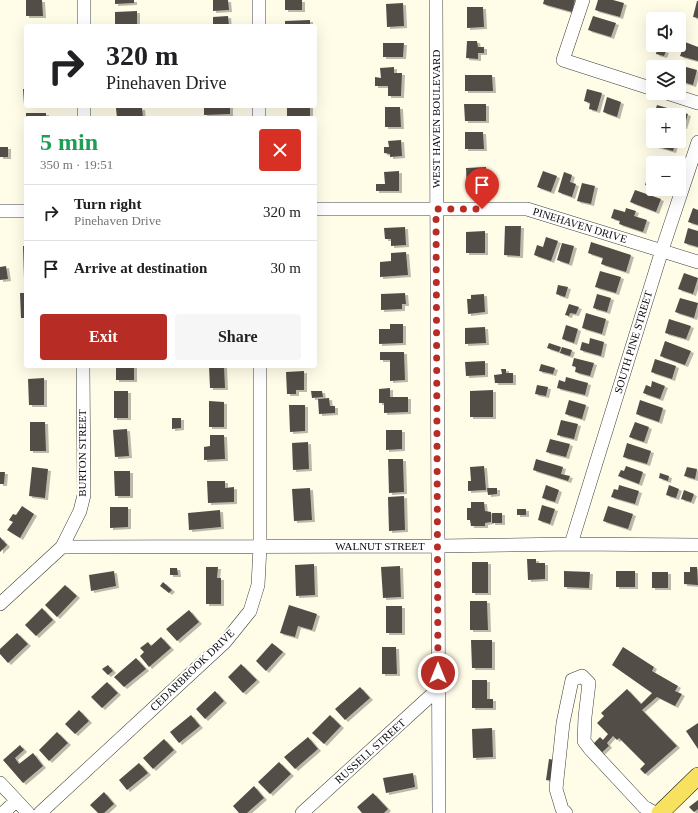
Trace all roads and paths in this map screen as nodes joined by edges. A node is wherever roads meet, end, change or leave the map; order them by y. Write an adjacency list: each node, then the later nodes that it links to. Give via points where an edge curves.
1 (84, 0): 5 (street)
2 (259, 0): 6 (street)
3 (436, 0): 12 (street, WEST HAVEN BOULEVARD)
4 (583, 0): 7 (street, via 563,60)
5 (84, 24)
6 (259, 24)
7 (646, 87)
8 (686, 99): 9 (street)
9 (698, 103)
10 (698, 142): 15 (street, SOUTH PINE STREET)
11 (317, 209): 12 (street, PINEHAVEN DRIVE)
12 (436, 209): 15 (street, PINEHAVEN DRIVE, via 527,209); 21 (street, WEST HAVEN BOULEVARD)
13 (24, 211): 14 (street)
14 (0, 212)
15 (662, 250): 16 (street, PINEHAVEN DRIVE); 19 (street, SOUTH PINE STREET)
16 (698, 262)
17 (83, 368): 22 (street, BURTON STREET, via 84,495 80,511)
18 (260, 368): 23 (street, CEDARBROOK DRIVE)
19 (571, 544): 20 (street, WALNUT STREET); 21 (street, WALNUT STREET)
20 (698, 545)
21 (438, 546): 23 (street, WALNUT STREET); 25 (street, WEST HAVEN BOULEVARD)
22 (62, 547): 23 (street, WALNUT STREET); 24 (street, BURTON STREET)
23 (260, 547): 31 (street, CEDARBROOK DRIVE, via 258,585 250,611 225,642)
24 (0, 604)
25 (438, 689): 32 (street, RUSSELL STREET); 33 (street, WEST HAVEN BOULEVARD)
26 (698, 776): 36 (main road)
27 (0, 783): 28 (street)
28 (16, 801): 29 (street); 30 (street)
29 (3, 813)
30 (28, 813)
31 (40, 813)
32 (302, 813)
33 (439, 813)
34 (566, 813): 35 (street, via 562,809 556,789 562,723 572,680 582,676 589,683 584,741 644,807)
35 (655, 813)
36 (660, 813)

